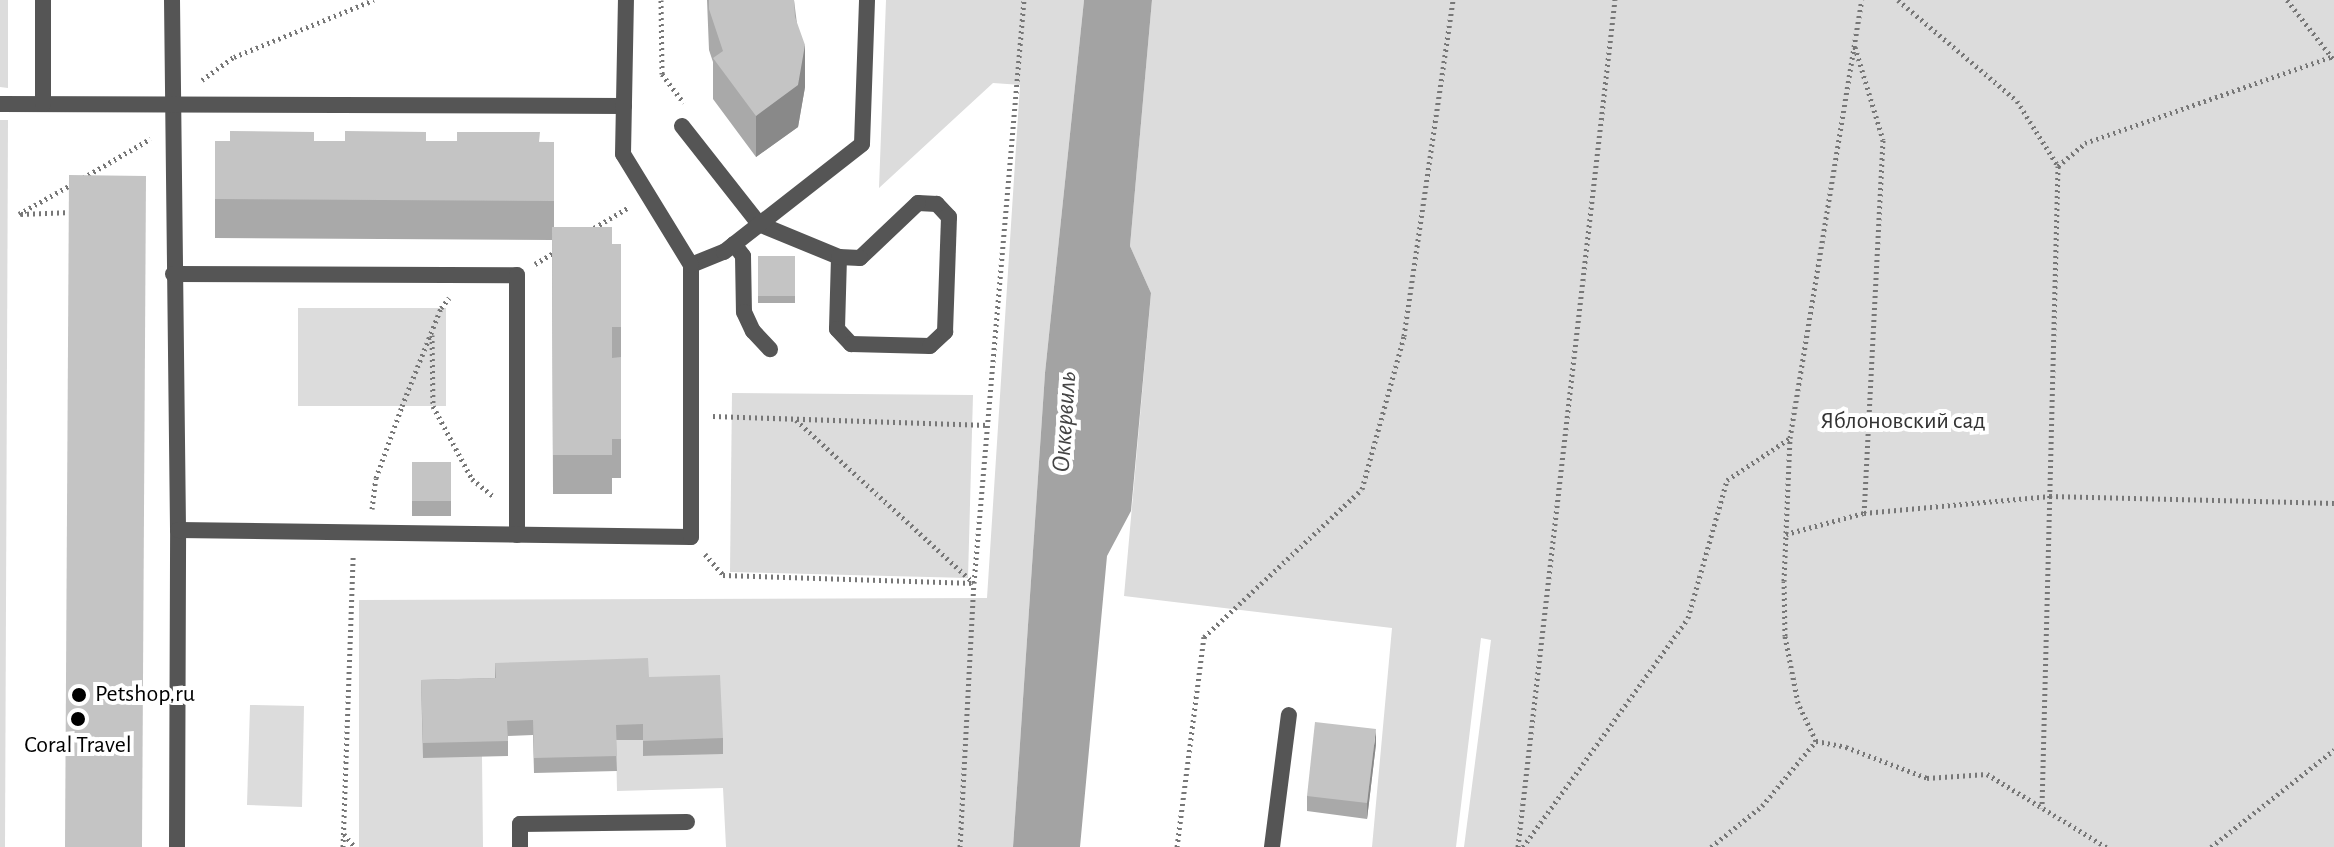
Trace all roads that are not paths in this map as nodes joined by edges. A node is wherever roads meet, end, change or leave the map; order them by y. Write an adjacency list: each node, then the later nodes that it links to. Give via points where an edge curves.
1 (43, 0): 7 (lane)
2 (172, 0): 5 (lane)
3 (626, 0): 8 (lane)
4 (867, 0): 10 (lane, via 862,144)
5 (172, 102): 7 (lane); 8 (lane); 14 (lane)
6 (0, 104): 7 (lane)
7 (43, 104)
8 (624, 106): 13 (lane, via 623,154)
9 (682, 126): 10 (lane)
10 (759, 224): 11 (lane); 12 (lane)
11 (734, 244): 13 (lane); 15 (lane, via 743,256 744,312)
12 (839, 257): 12 (lane, via 860,258 918,203 937,204 949,217 945,332 930,346 851,344 837,329)
13 (691, 265): 17 (lane, via 691,537)
14 (173, 274): 16 (lane); 17 (lane, via 517,275)
15 (770, 349)
16 (178, 530): 17 (lane); 20 (lane)
17 (517, 535)
18 (1289, 715): 22 (lane)
19 (687, 822): 21 (lane, via 520,824)
20 (177, 847)
21 (520, 847)
22 (1272, 847)

